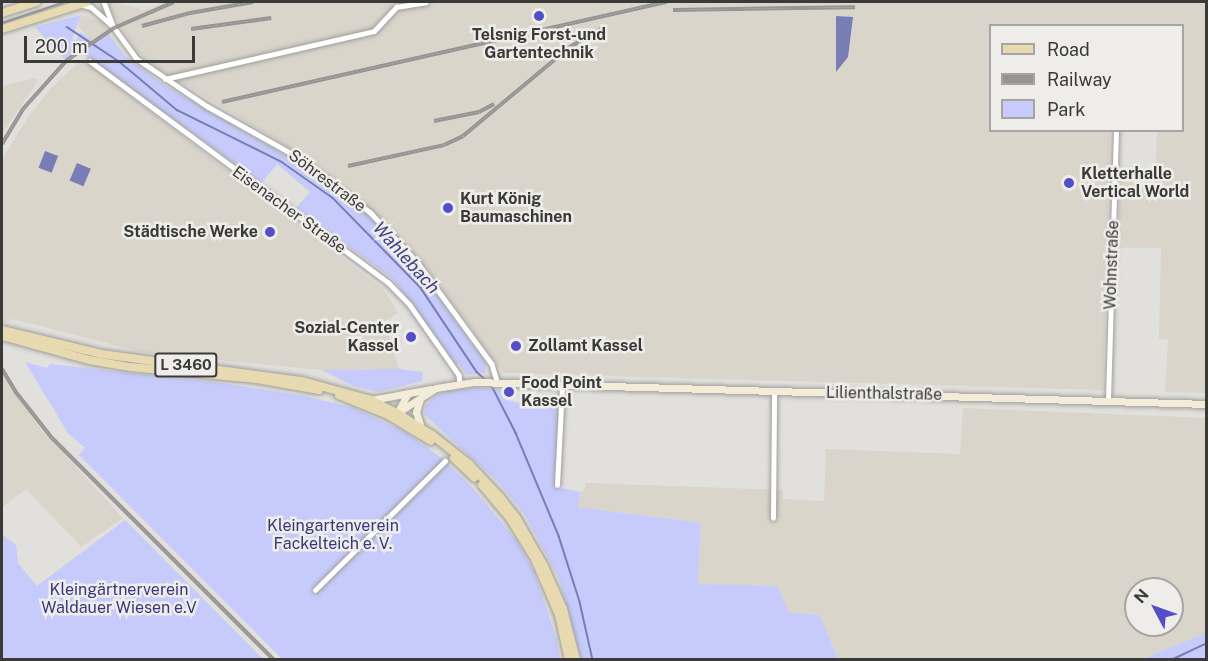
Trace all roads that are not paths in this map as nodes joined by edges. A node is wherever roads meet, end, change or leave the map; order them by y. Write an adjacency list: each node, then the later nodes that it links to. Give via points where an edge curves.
1 (36, 2): 5 (main road)
2 (104, 2): 6 (street, Söhrestraße)
3 (426, 2): 9 (street, via 396,7 374,31)
4 (79, 3): 6 (street, Söhrestraße, via 91,7); 7 (main road)
5 (2, 13)
6 (112, 25): 9 (street, Söhrestraße, via 131,53)
7 (2, 29)
8 (90, 61): 14 (street, Eisenacher Straße, via 389,283 410,305 459,375)
9 (165, 79): 13 (street, Söhrestraße, via 298,156 371,213 418,263 492,364)
10 (1116, 132): 21 (street, Wohnstraße)
11 (2, 330): 20 (main road, L 3460, via 101,354 302,381)
12 (2, 336): 24 (main road, L 3460, via 130,367 305,387 354,400)
13 (492, 382): 14 (main road, Lilienthalstraße); 15 (main road, Lilienthalstraße)
14 (460, 383): 16 (main road, Lilienthalstraße)
15 (562, 386): 17 (main road, Lilienthalstraße); 28 (street)
16 (436, 388): 18 (main road); 19 (main road, Lilienthalstraße)
17 (774, 391): 21 (main road, Lilienthalstraße); 29 (street)
18 (408, 393): 20 (main road); 23 (main road)
19 (420, 399): 23 (main road, Lilienthalstraße); 25 (main road, via 416,412)
20 (371, 400): 23 (main road, L 3460)
21 (1108, 400): 22 (main road, Lilienthalstraße)
22 (1206, 404)
23 (398, 413): 24 (main road); 25 (main road, L 3460); 26 (main road)
24 (388, 415): 26 (main road, L 3460)
25 (421, 428): 32 (main road, L 3460, via 475,470 517,519 563,609)
26 (431, 441): 31 (main road, L 3460, via 473,475 509,517 535,559 559,615)
27 (445, 461): 30 (street)
28 (557, 485)
29 (773, 518)
30 (315, 590)
31 (569, 660)
32 (576, 660)

